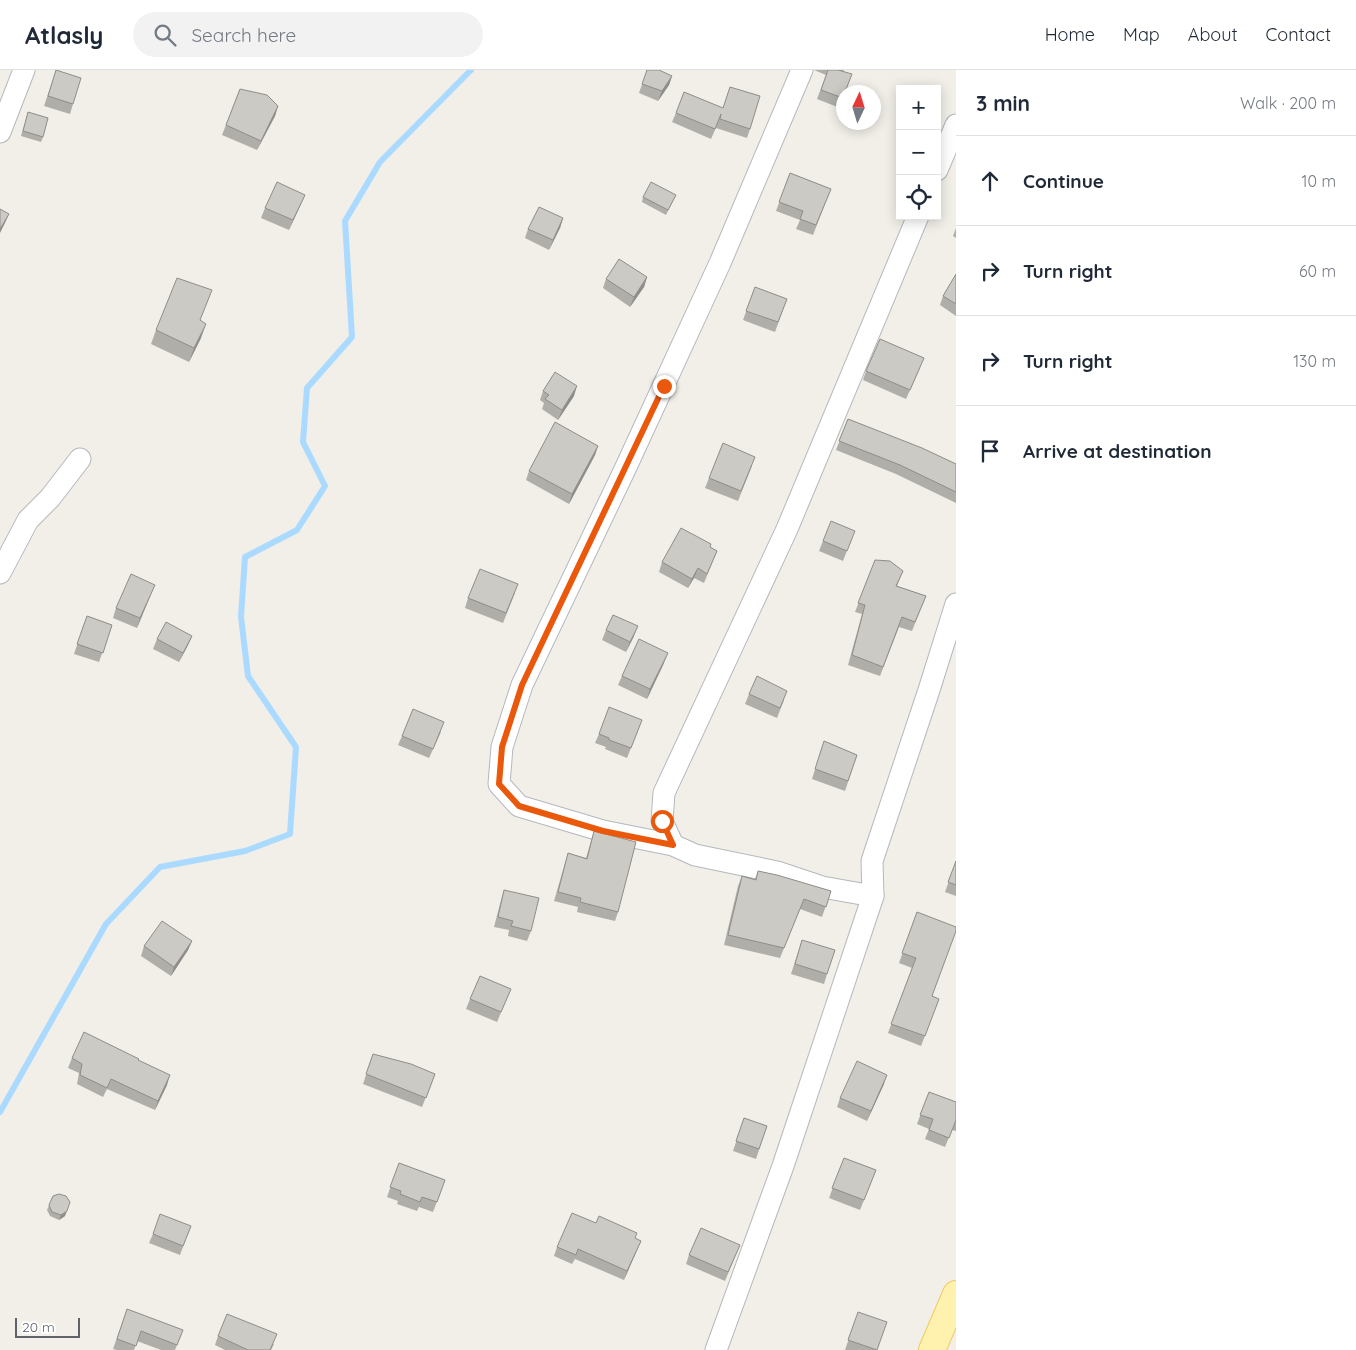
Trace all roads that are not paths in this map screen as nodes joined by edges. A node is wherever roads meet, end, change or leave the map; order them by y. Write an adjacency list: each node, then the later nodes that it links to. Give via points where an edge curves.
1 (24, 70): 4 (street)
2 (802, 70): 10 (street, via 660,395 522,685 502,747 499,784 519,806 603,831)
3 (956, 125): 5 (street)
4 (0, 132)
5 (941, 161)
6 (916, 220): 10 (street, via 787,529 664,793 662,821)
7 (80, 459): 8 (street, via 28,520)
8 (0, 573)
9 (956, 604): 11 (street, via 872,861)
10 (673, 845): 11 (street, via 721,862)
11 (873, 896): 13 (street, via 783,1166)
12 (956, 1294): 14 (main road)
13 (716, 1350)
14 (932, 1350)

